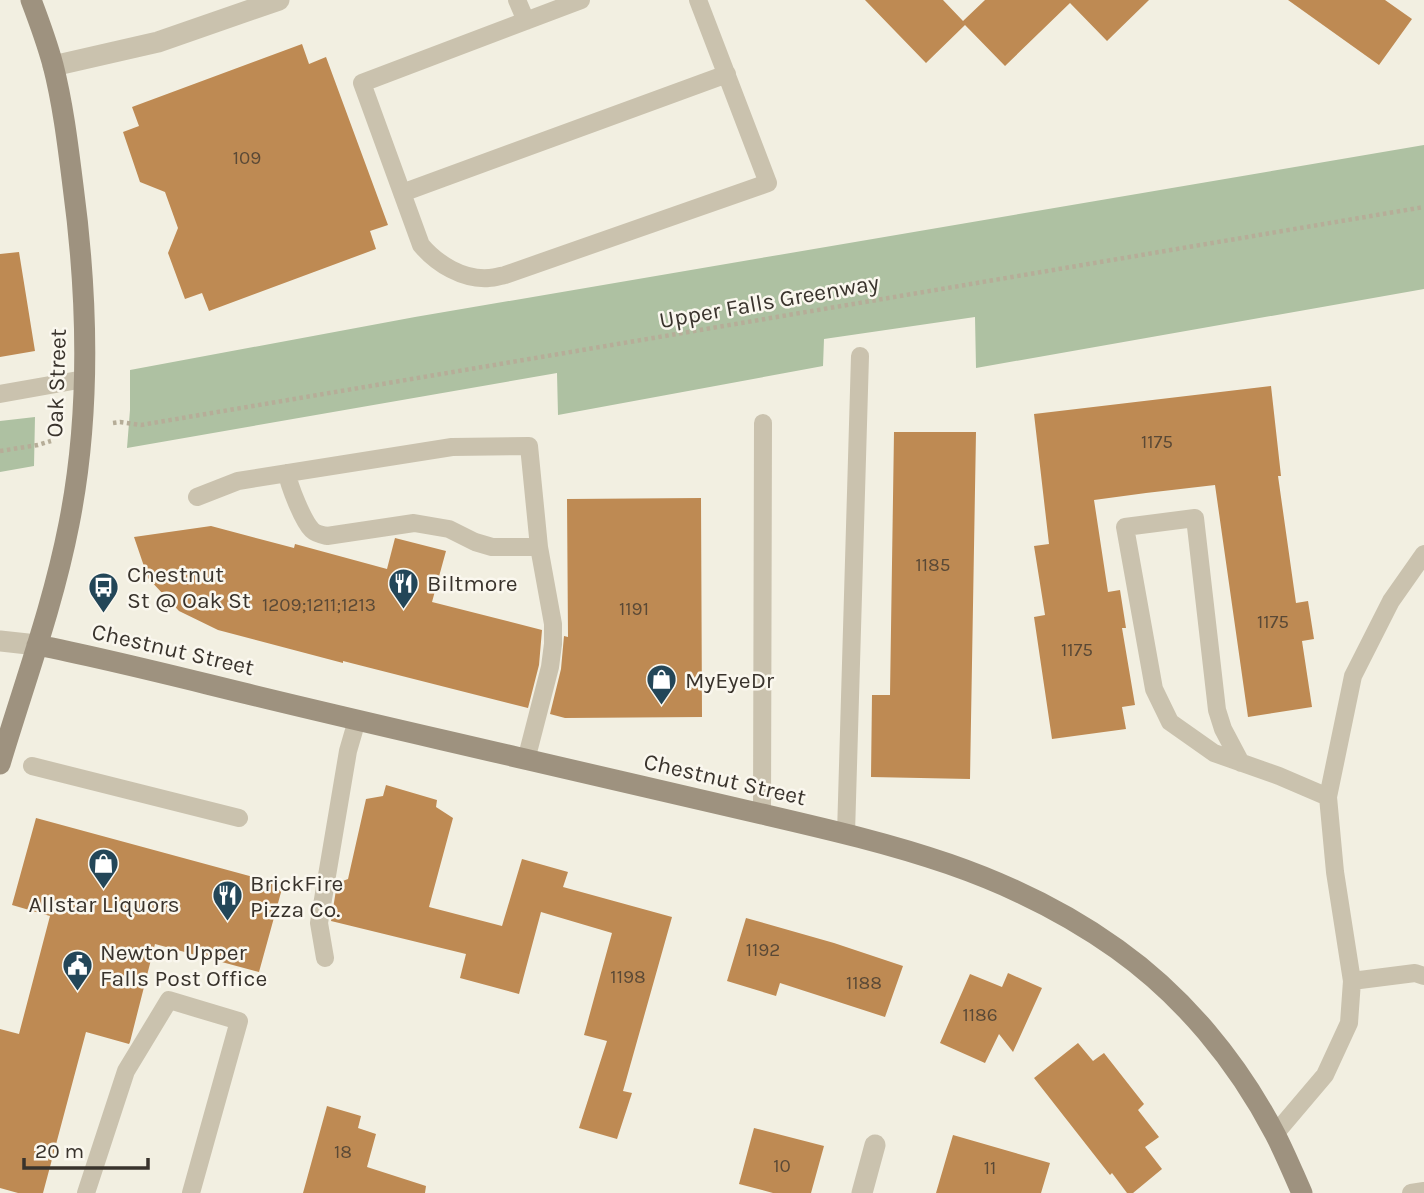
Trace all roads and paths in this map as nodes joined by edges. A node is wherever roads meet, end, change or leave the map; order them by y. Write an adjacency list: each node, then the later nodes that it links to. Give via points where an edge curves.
1 (31, 0): 7 (street, Oak Street)
2 (279, 0): 7 (street, via 158,42)
3 (517, 0): 6 (lane)
4 (581, 0): 6 (lane)
5 (698, 0): 8 (lane)
6 (526, 21): 9 (lane, via 362,83)
7 (53, 66): 12 (street, Oak Street, via 82,259)
8 (727, 74): 9 (lane); 9 (lane, via 768,183 488,278 455,271 430,256 421,245)
9 (402, 193)
10 (1424, 207): 14 (path, Upper Falls Greenway, via 155,423)
11 (860, 356): 32 (lane)
12 (84, 379): 13 (lane); 23 (street, Oak Street, via 69,524)
13 (0, 394)
14 (120, 422)
15 (763, 423): 30 (lane)
16 (50, 441): 17 (path)
17 (0, 451)
18 (287, 474): 19 (lane, via 238,481); 20 (lane, via 307,521 320,535 414,523 449,529 492,547); 20 (lane, via 452,447 529,446)
19 (197, 497)
20 (539, 547): 25 (lane, via 553,645)
21 (1424, 554): 29 (lane, via 1391,601 1353,676)
22 (0, 641): 23 (street, Chestnut Street)
23 (37, 645): 24 (street, Chestnut Street); 27 (street, Oak Street)
24 (357, 720): 25 (street, Chestnut Street); 33 (lane, via 318,923)
25 (526, 760): 30 (street, Chestnut Street)
26 (1241, 763): 26 (lane, via 1214,753 1170,722 1153,690 1125,527 1195,518 1217,710); 29 (lane)
27 (0, 764)
28 (32, 766): 31 (lane)
29 (1328, 797): 35 (lane)
30 (762, 814): 32 (street, Chestnut Street)
31 (239, 818)
32 (846, 834): 36 (street, Chestnut Street, via 946,862 1019,891 1117,948 1197,1020 1243,1079)
33 (325, 958)
34 (1421, 971): 35 (lane)
35 (1352, 981): 36 (lane, via 1349,1023 1325,1075)
36 (1275, 1134): 42 (street, Chestnut Street)
37 (874, 1145): 41 (street)
38 (1424, 1191): 43 (lane)
39 (86, 1193): 40 (lane, via 126,1071 169,1000 239,1021)
40 (191, 1193)
41 (862, 1193)
42 (1301, 1193)
43 (1411, 1193)

